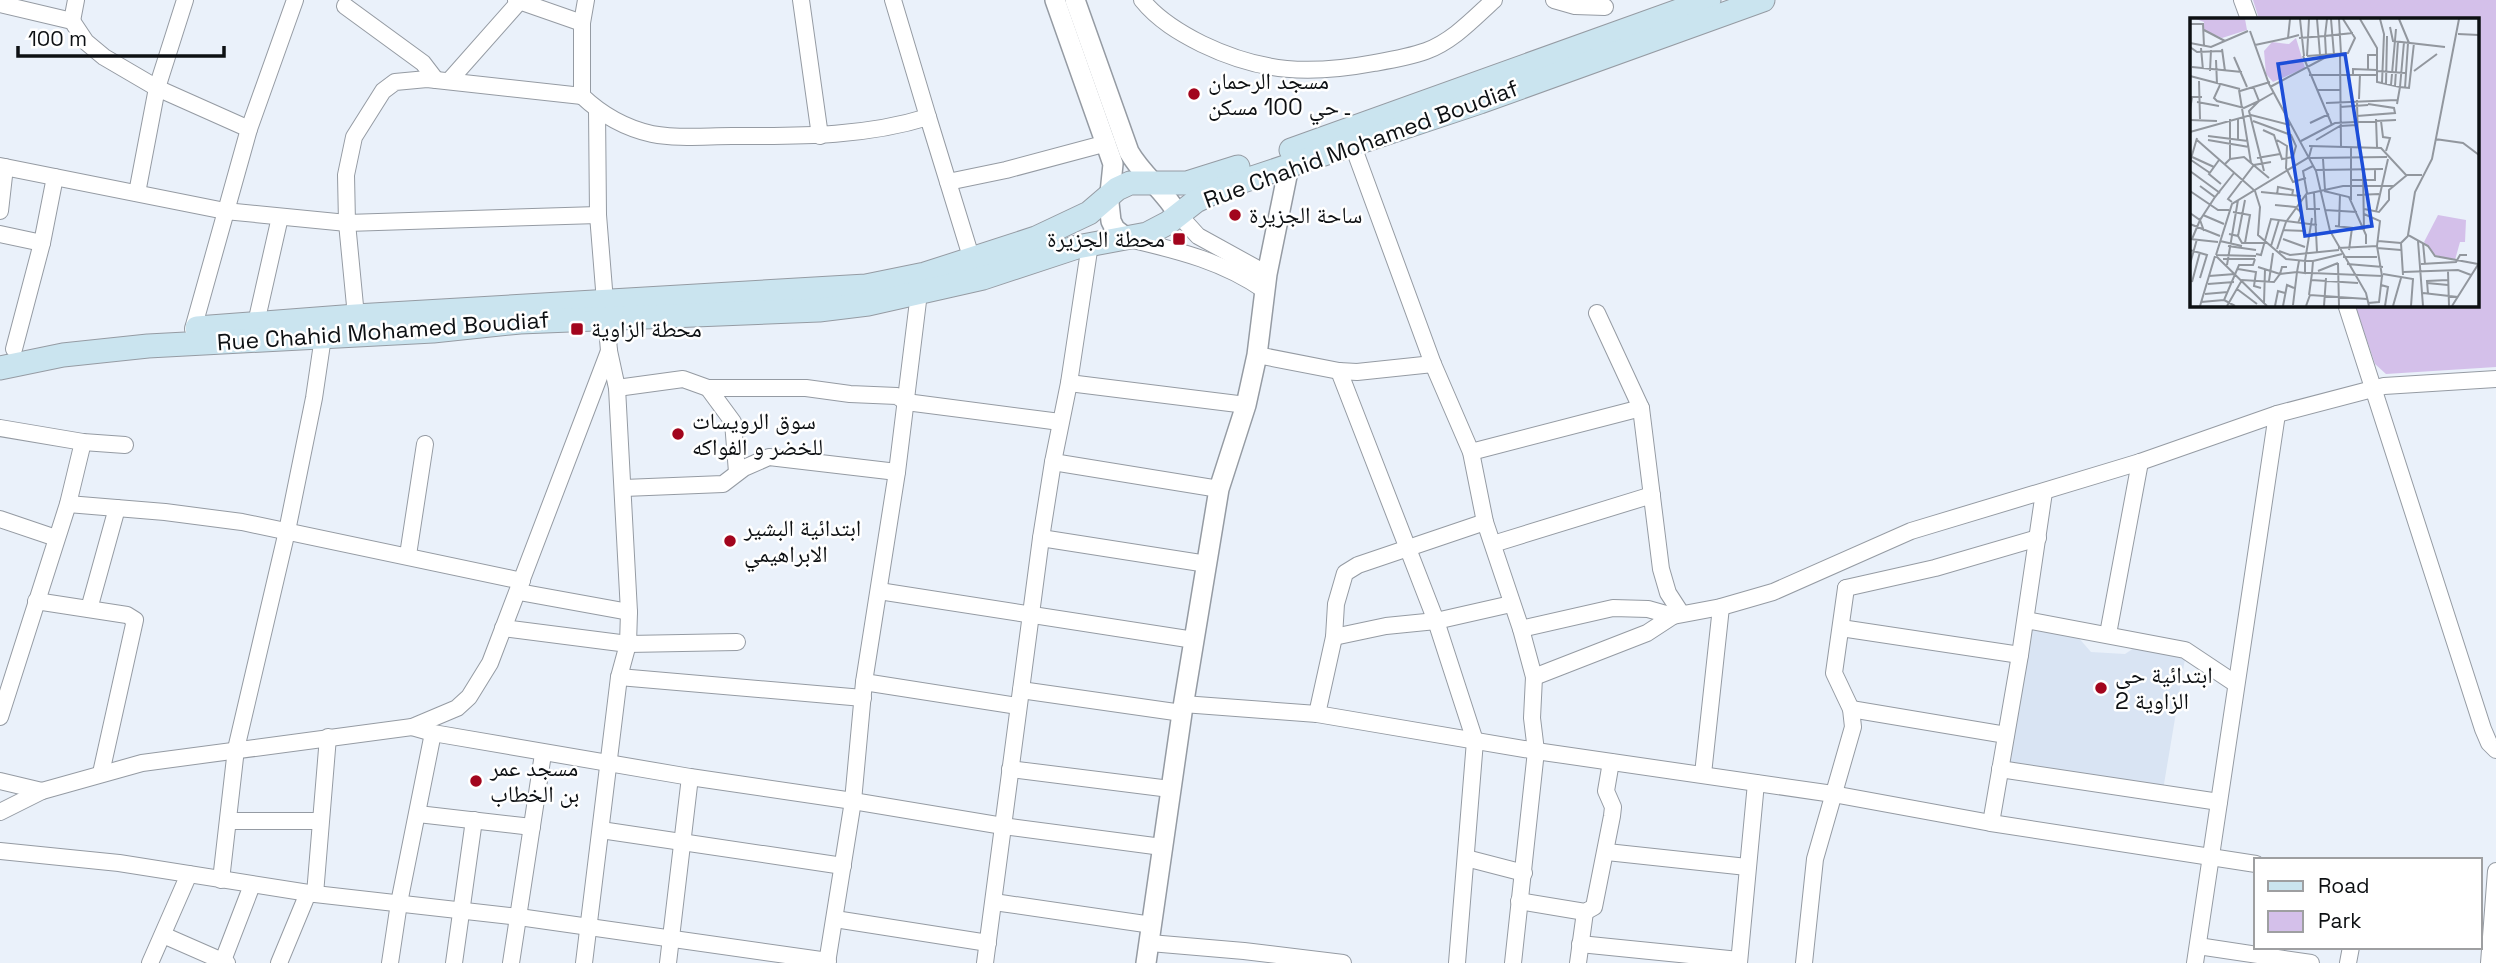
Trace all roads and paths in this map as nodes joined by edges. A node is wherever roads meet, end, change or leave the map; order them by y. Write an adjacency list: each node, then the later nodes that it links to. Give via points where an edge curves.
1 (76, 0): 20 (street)
2 (185, 0): 24 (street)
3 (295, 0): 29 (street)
4 (586, 0): 21 (street)
5 (801, 0): 30 (street)
6 (893, 0): 28 (street)
7 (1055, 0): 26 (street)
8 (1075, 0): 26 (street)
9 (1142, 0): 10 (street, via 1164,21 1212,49 1245,61 1302,71 1336,70 1427,50 1461,30)
10 (1494, 0)
11 (1554, 0): 18 (street, via 1575,6)
12 (1709, 0): 22 (main road, Rue Chahid Mohamed Boudiaf)
13 (1763, 0): 32 (main road, Rue Chahid Mohamed Boudiaf)
14 (2242, 0): 19 (street)
15 (517, 1): 21 (street); 23 (street)
16 (344, 2): 23 (street)
17 (0, 4): 20 (street)
18 (1606, 4): 22 (street)
19 (2249, 18)
20 (72, 21): 24 (street, via 92,48)
21 (582, 23): 25 (street)
22 (1606, 36): 37 (main road, Rue Chahid Mohamed Boudiaf, via 1195,181)
23 (443, 80): 25 (street); 45 (street, via 395,82 374,103 354,137 349,156)
24 (157, 88): 29 (street); 38 (street)
25 (582, 96): 27 (street)
26 (1101, 100): 31 (street); 37 (street, via 1136,163)
27 (597, 110): 30 (street, via 653,134); 43 (street)
28 (928, 117): 30 (street); 36 (street)
29 (248, 129): 41 (street)
30 (820, 136)
31 (1107, 143): 36 (street); 39 (street, via 1114,169)
32 (1353, 146): 33 (main road, Rue Chahid Mohamed Boudiaf); 63 (street)
33 (1289, 166): 42 (main road, Rue Chahid Mohamed Boudiaf, via 1225,187); 51 (street)
34 (2, 167): 35 (street); 40 (street)
35 (55, 177): 38 (street); 48 (street)
36 (948, 182): 50 (street)
37 (1154, 182): 39 (main road, Rue Chahid Mohamed Boudiaf, via 1130,183); 42 (street)
38 (137, 193): 41 (street)
39 (1111, 194): 47 (street, via 1111,221); 50 (main road, Rue Chahid Mohamed Boudiaf, via 1069,223)
40 (0, 211)
41 (225, 211): 44 (street); 58 (street)
42 (1178, 214): 47 (main road, Rue Chahid Mohamed Boudiaf, via 1158,229); 51 (street, via 1198,236)
43 (598, 215): 45 (street); 54 (street)
44 (279, 217): 45 (street); 57 (street)
45 (347, 223): 56 (street)
46 (0, 234): 48 (street)
47 (1127, 238): 49 (main road, Rue Chahid Mohamed Boudiaf); 51 (street)
48 (41, 243): 60 (street)
49 (1090, 244): 52 (main road, Rue Chahid Mohamed Boudiaf, via 983,278); 67 (street)
50 (972, 260): 52 (main road, Rue Chahid Mohamed Boudiaf)
51 (1266, 282): 62 (street)
52 (913, 289): 54 (main road, Rue Chahid Mohamed Boudiaf, via 843,307 769,303); 71 (street)
53 (2347, 306): 70 (street)
54 (606, 310): 56 (main road, Rue Chahid Mohamed Boudiaf); 59 (main road, Rue Chahid Mohamed Boudiaf, via 433,331); 61 (street)
55 (1597, 313): 73 (street)
56 (356, 316): 57 (main road, Rue Chahid Mohamed Boudiaf)
57 (256, 323): 58 (main road, Rue Chahid Mohamed Boudiaf)
58 (193, 329): 60 (main road, Rue Chahid Mohamed Boudiaf)
59 (323, 337): 64 (main road, Rue Chahid Mohamed Boudiaf, via 114,349); 93 (street)
60 (7, 351)
61 (610, 351): 68 (street); 102 (street)
62 (1257, 355): 65 (street); 72 (street)
63 (1433, 364): 65 (street); 80 (street)
64 (0, 368)
65 (1339, 371): 98 (street)
66 (2496, 379): 70 (street)
67 (1069, 383): 72 (street); 75 (street)
68 (617, 388): 69 (street, via 683,380); 85 (street)
69 (708, 388): 71 (street, via 806,388 897,396); 83 (street, via 733,422)
70 (2375, 388): 74 (street); 139 (street, via 2483,729)
71 (906, 402): 75 (street); 84 (street)
72 (1246, 405): 86 (street)
73 (1641, 408): 80 (street); 88 (street)
74 (2277, 414): 82 (street); 126 (street)
75 (1060, 422): 81 (street)
76 (0, 428): 77 (street)
77 (83, 442): 79 (street); 89 (street)
78 (425, 444): 99 (street)
79 (125, 445)
80 (1471, 453): 92 (street)
81 (1053, 462): 86 (street); 95 (street)
82 (2140, 462): 87 (street); 117 (street)
83 (737, 472): 84 (street, via 769,457); 85 (street, via 723,484)
84 (897, 472): 104 (street)
85 (624, 488): 109 (street)
86 (1219, 489): 100 (street)
87 (2044, 492): 96 (street); 101 (street, via 1911,531)
88 (1652, 495): 97 (street); 110 (street, via 1663,581)
89 (68, 504): 90 (street); 94 (street)
90 (117, 508): 93 (street); 108 (street)
91 (0, 519): 94 (street)
92 (1485, 522): 97 (street); 98 (street)
93 (287, 531): 99 (street); 138 (street)
94 (56, 538): 105 (street)
95 (1041, 538): 100 (street); 111 (street)
96 (2038, 538): 103 (street); 112 (street)
97 (1493, 544): 106 (street)
98 (1407, 550): 113 (street); 118 (street, via 1345,573 1336,604)
99 (408, 555): 102 (street)
100 (1206, 564): 119 (street)
101 (1825, 570): 103 (street); 107 (street)
102 (520, 587): 109 (street); 114 (street)
103 (1846, 588): 115 (street)
104 (879, 591): 111 (street); 127 (street)
105 (36, 601): 108 (street); 123 (street)
106 (1511, 604): 113 (street); 116 (street)
107 (1721, 607): 110 (street); 147 (street)
108 (89, 609): 146 (street, via 135,620)
109 (629, 612): 121 (street)
110 (1677, 614): 116 (street, via 1613,608); 125 (street, via 1647,634)
111 (1032, 615): 119 (street); 128 (street)
112 (2026, 620): 117 (street); 122 (street)
113 (1436, 621): 118 (street); 137 (street)
114 (503, 628): 121 (street); 133 (street, via 469,697 457,708)
115 (1841, 628): 122 (street); 130 (street, via 1834,673)
116 (1521, 629): 125 (street)
117 (2108, 635): 126 (street, via 2185,650)
118 (1334, 637): 131 (street)
119 (1194, 640): 129 (street)
120 (737, 642): 121 (street)
121 (628, 644): 124 (street)
122 (2020, 655): 135 (street)
123 (7, 671): 132 (street)
124 (619, 677): 127 (street); 143 (street)
125 (1534, 677): 140 (street)
126 (2236, 684): 155 (street)
127 (863, 690): 128 (street); 154 (street)
128 (1019, 698): 129 (street); 144 (street)
129 (1182, 708): 131 (street); 151 (street)
130 (1850, 709): 135 (street); 153 (street, via 1853,727)
131 (1317, 714): 137 (street)
132 (0, 718)
133 (412, 727): 134 (street); 136 (street)
134 (433, 733): 141 (street); 157 (street)
135 (2006, 735): 145 (street)
136 (328, 737): 138 (street); 160 (street)
137 (1475, 741): 140 (street); 170 (street)
138 (236, 749): 146 (street); 159 (street)
139 (2496, 750)
140 (1536, 751): 142 (street); 175 (street)
141 (543, 754): 143 (street); 163 (street)
142 (1611, 762): 147 (street); 168 (street, via 1606,791 1613,807)
143 (609, 765): 148 (street); 164 (street)
144 (1010, 769): 151 (street); 162 (street)
145 (2000, 769): 155 (street); 161 (street)
146 (101, 773): 152 (street)
147 (1703, 774): 150 (street)
148 (690, 778): 154 (street); 165 (street)
149 (0, 781): 152 (street)
150 (1756, 783): 153 (street); 173 (street)
151 (1170, 789): 166 (street)
152 (42, 791): 156 (street)
153 (1833, 794): 161 (street); 212 (street, via 1815,859)
154 (853, 801): 162 (street); 172 (street)
155 (2220, 802): 169 (street)
156 (0, 812)
157 (418, 814): 158 (street); 183 (street)
158 (474, 820): 163 (street); 184 (street)
159 (228, 821): 160 (street); 177 (street)
160 (320, 821): 179 (street)
161 (1991, 823): 169 (street)
162 (1003, 826): 166 (street); 182 (street)
163 (532, 827): 186 (street)
164 (601, 831): 165 (street); 188 (street)
165 (683, 842): 172 (street); 191 (street)
166 (1162, 847): 189 (street)
167 (0, 851): 176 (street)
168 (1606, 852): 173 (street); 185 (street, via 1596,903)
169 (2212, 857): 171 (street); 194 (street)
170 (1466, 858): 175 (street); 209 (street)
171 (2254, 864)
172 (843, 866): 187 (street)
173 (1747, 867): 198 (street)
174 (2496, 871): 180 (street)
175 (1524, 873): 181 (street)
176 (189, 874): 177 (street); 190 (street)
177 (221, 880): 178 (street)
178 (252, 885): 179 (street); 196 (street)
179 (311, 893): 183 (street); 200 (street)
180 (2491, 900): 215 (street)
181 (1519, 901): 185 (street); 210 (street)
182 (994, 902): 189 (street); 192 (street)
183 (399, 903): 184 (street); 201 (street)
184 (461, 911): 186 (street); 202 (street)
185 (1585, 912): 193 (street)
186 (519, 917): 188 (street); 203 (street)
187 (835, 919): 192 (street); 197 (street)
188 (588, 927): 191 (street); 204 (street)
189 (1151, 934): 195 (street); 207 (street)
190 (163, 935): 196 (street); 199 (street)
191 (671, 939): 197 (street); 205 (street)
192 (988, 943): 206 (street)
193 (1580, 944): 198 (street); 211 (street)
194 (2198, 946): 213 (street); 214 (street)
195 (1243, 957): 208 (street)
196 (224, 962)
197 (827, 962)
198 (1739, 962)
199 (150, 963)
200 (279, 963)
201 (390, 963)
202 (454, 963)
203 (511, 963)
204 (584, 963)
205 (668, 963)
206 (985, 963)
207 (1146, 963)
208 (1343, 963)
209 (1457, 963)
210 (1513, 963)
211 (1578, 963)
212 (1804, 963)
213 (2195, 963)
214 (2311, 963)
215 (2489, 963)

